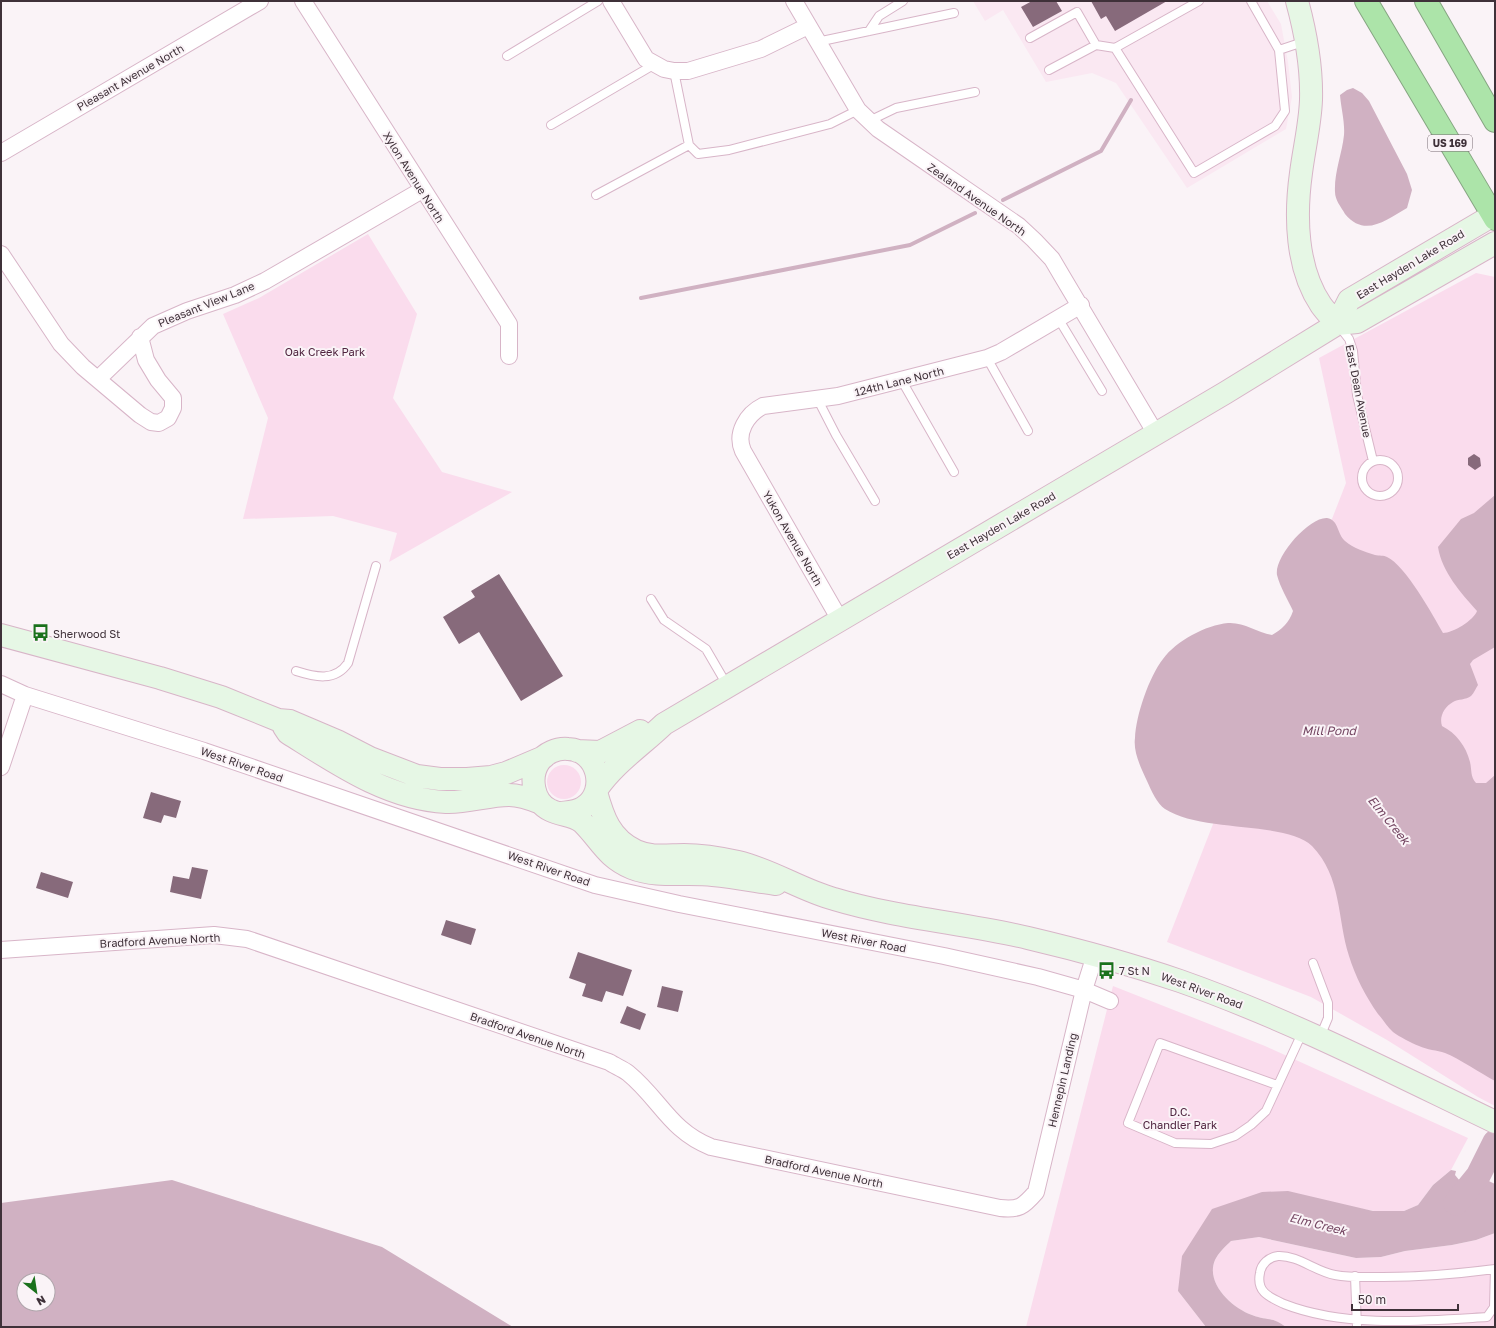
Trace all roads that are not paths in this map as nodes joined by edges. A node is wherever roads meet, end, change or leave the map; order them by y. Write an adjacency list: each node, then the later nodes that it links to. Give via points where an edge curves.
1 (260, 1): 32 (street, Pleasant Avenue North)
2 (303, 1): 33 (street, Xylon Avenue North)
3 (598, 1): 22 (lane)
4 (611, 1): 23 (street, via 646,58)
5 (794, 1): 14 (street, Zealand Avenue North)
6 (903, 1): 15 (lane, via 879,16)
7 (1251, 1): 21 (lane)
8 (1297, 1): 17 (main road)
9 (1366, 1): 35 (highway, US 169)
10 (1426, 1): 29 (highway)
11 (1431, 1): 26 (highway)
12 (1197, 2): 20 (lane)
13 (954, 13): 15 (lane)
14 (808, 26): 18 (street, Zealand Avenue North); 25 (street, via 761,49 688,71)
15 (869, 31): 18 (lane)
16 (1030, 38): 19 (lane, via 1077,12)
17 (1307, 41): 21 (lane); 40 (main road, via 1311,100 1297,220 1307,275 1321,305)
18 (817, 42): 28 (street, Zealand Avenue North)
19 (1096, 45): 20 (lane); 24 (lane)
20 (1115, 48): 21 (lane, via 1194,173 1275,126 1286,111)
21 (1279, 50)
22 (507, 56)
23 (655, 64): 25 (street); 30 (lane)
24 (1049, 70)
25 (674, 71): 31 (lane)
26 (1495, 90)
27 (975, 92): 28 (lane)
28 (864, 115): 31 (lane, via 728,150 698,154); 38 (street, Zealand Avenue North, via 892,140 1019,226 1052,259)
29 (1495, 121)
30 (551, 125)
31 (689, 145): 34 (lane)
32 (1, 153)
33 (422, 190): 41 (street, Pleasant View Lane, via 265,281 235,295 170,317); 42 (street, Xylon Avenue North, via 509,324)
34 (596, 195)
35 (1494, 216): 40 (main road, East Hayden Lake Road, via 1349,300)
36 (1495, 243): 40 (main road, East Hayden Lake Road, via 1357,322)
37 (1, 254): 44 (street, via 61,344)
38 (1081, 305): 39 (street, 124th Lane North); 49 (street, Zealand Avenue North)
39 (1058, 318): 43 (street, 124th Lane North); 46 (lane)
40 (1337, 324): 49 (main road, East Hayden Lake Road); 51 (lane, East Dean Avenue, via 1349,339 1357,395)
41 (140, 337): 44 (street, Pleasant View Lane); 44 (street, via 146,360 173,398 173,408 168,418 159,423 151,422)
42 (509, 356)
43 (987, 358): 45 (street, 124th Lane North); 48 (lane)
44 (98, 379)
45 (902, 381): 47 (street, 124th Lane North); 52 (lane)
46 (1102, 391)
47 (818, 400): 50 (street, 124th Lane North, via 776,403 754,411 740,438); 53 (lane)
48 (1028, 431)
49 (1156, 434): 56 (main road, East Hayden Lake Road)
50 (745, 455): 56 (street, Yukon Avenue North)
51 (1374, 461): 51 (lane, via 1368,464 1362,473 1363,485 1370,494 1387,495 1396,487 1396,468 1386,461)
52 (954, 472)
53 (875, 501)
54 (376, 566): 58 (lane, via 348,662 343,670 335,675 324,676)
55 (651, 599): 60 (lane, via 664,620 706,649)
56 (840, 620): 60 (main road, East Hayden Lake Road)
57 (1, 635): 62 (main road, via 160,678 235,702)
58 (296, 671)
59 (1, 684): 61 (street, West River Road)
60 (728, 685): 63 (main road, East Hayden Lake Road)
61 (25, 695): 66 (street); 74 (street, West River Road, via 204,751 595,884 679,904 944,956)
62 (278, 720): 65 (main road, via 302,725 397,770 417,776 440,779 491,777); 68 (main road, via 288,733 340,765 394,790 445,802 510,795)
63 (664, 724): 64 (main road, East Hayden Lake Road, via 633,734 600,752); 67 (main road, East Hayden Lake Road, via 606,775)
64 (577, 751): 65 (main road, via 561,749); 67 (main road, via 592,762 596,771)
65 (544, 757): 68 (main road, via 535,771 533,781)
66 (1, 767)
67 (596, 791): 69 (main road, via 584,807 575,812); 70 (main road, West River Road, via 610,830 618,839 639,852 665,856 718,857 741,862 766,870)
68 (542, 803): 69 (main road, via 549,810)
69 (561, 813): 70 (main road, West River Road, via 582,822 613,859 644,872 714,875)
70 (799, 887): 72 (main road, West River Road, via 869,908 1025,937)
71 (1, 950): 79 (street, Bradford Avenue North, via 214,935 246,939 609,1062 627,1072 679,1130 711,1147 1000,1208 1015,1209)
72 (1095, 955): 74 (street, Hennepin Landing); 76 (main road, West River Road, via 1180,981)
73 (1313, 963): 76 (lane, via 1328,1003 1328,1018)
74 (1084, 990): 75 (street, West River Road); 79 (street, Hennepin Landing, via 1036,1192)
75 (1110, 1001)
76 (1311, 1035): 77 (lane); 78 (main road, West River Road)
77 (1277, 1085): 77 (lane, via 1160,1043 1128,1123 1175,1143 1211,1144 1235,1136 1251,1125 1266,1110)
78 (1492, 1120)
79 (1026, 1204)
80 (1495, 1269): 81 (lane, via 1458,1275); 82 (lane, via 1494,1307 1487,1317)
81 (1356, 1276): 82 (lane); 82 (lane, via 1328,1273 1292,1258 1278,1256 1268,1260 1261,1267 1258,1279 1260,1288 1266,1296 1298,1310)
82 (1357, 1324)

